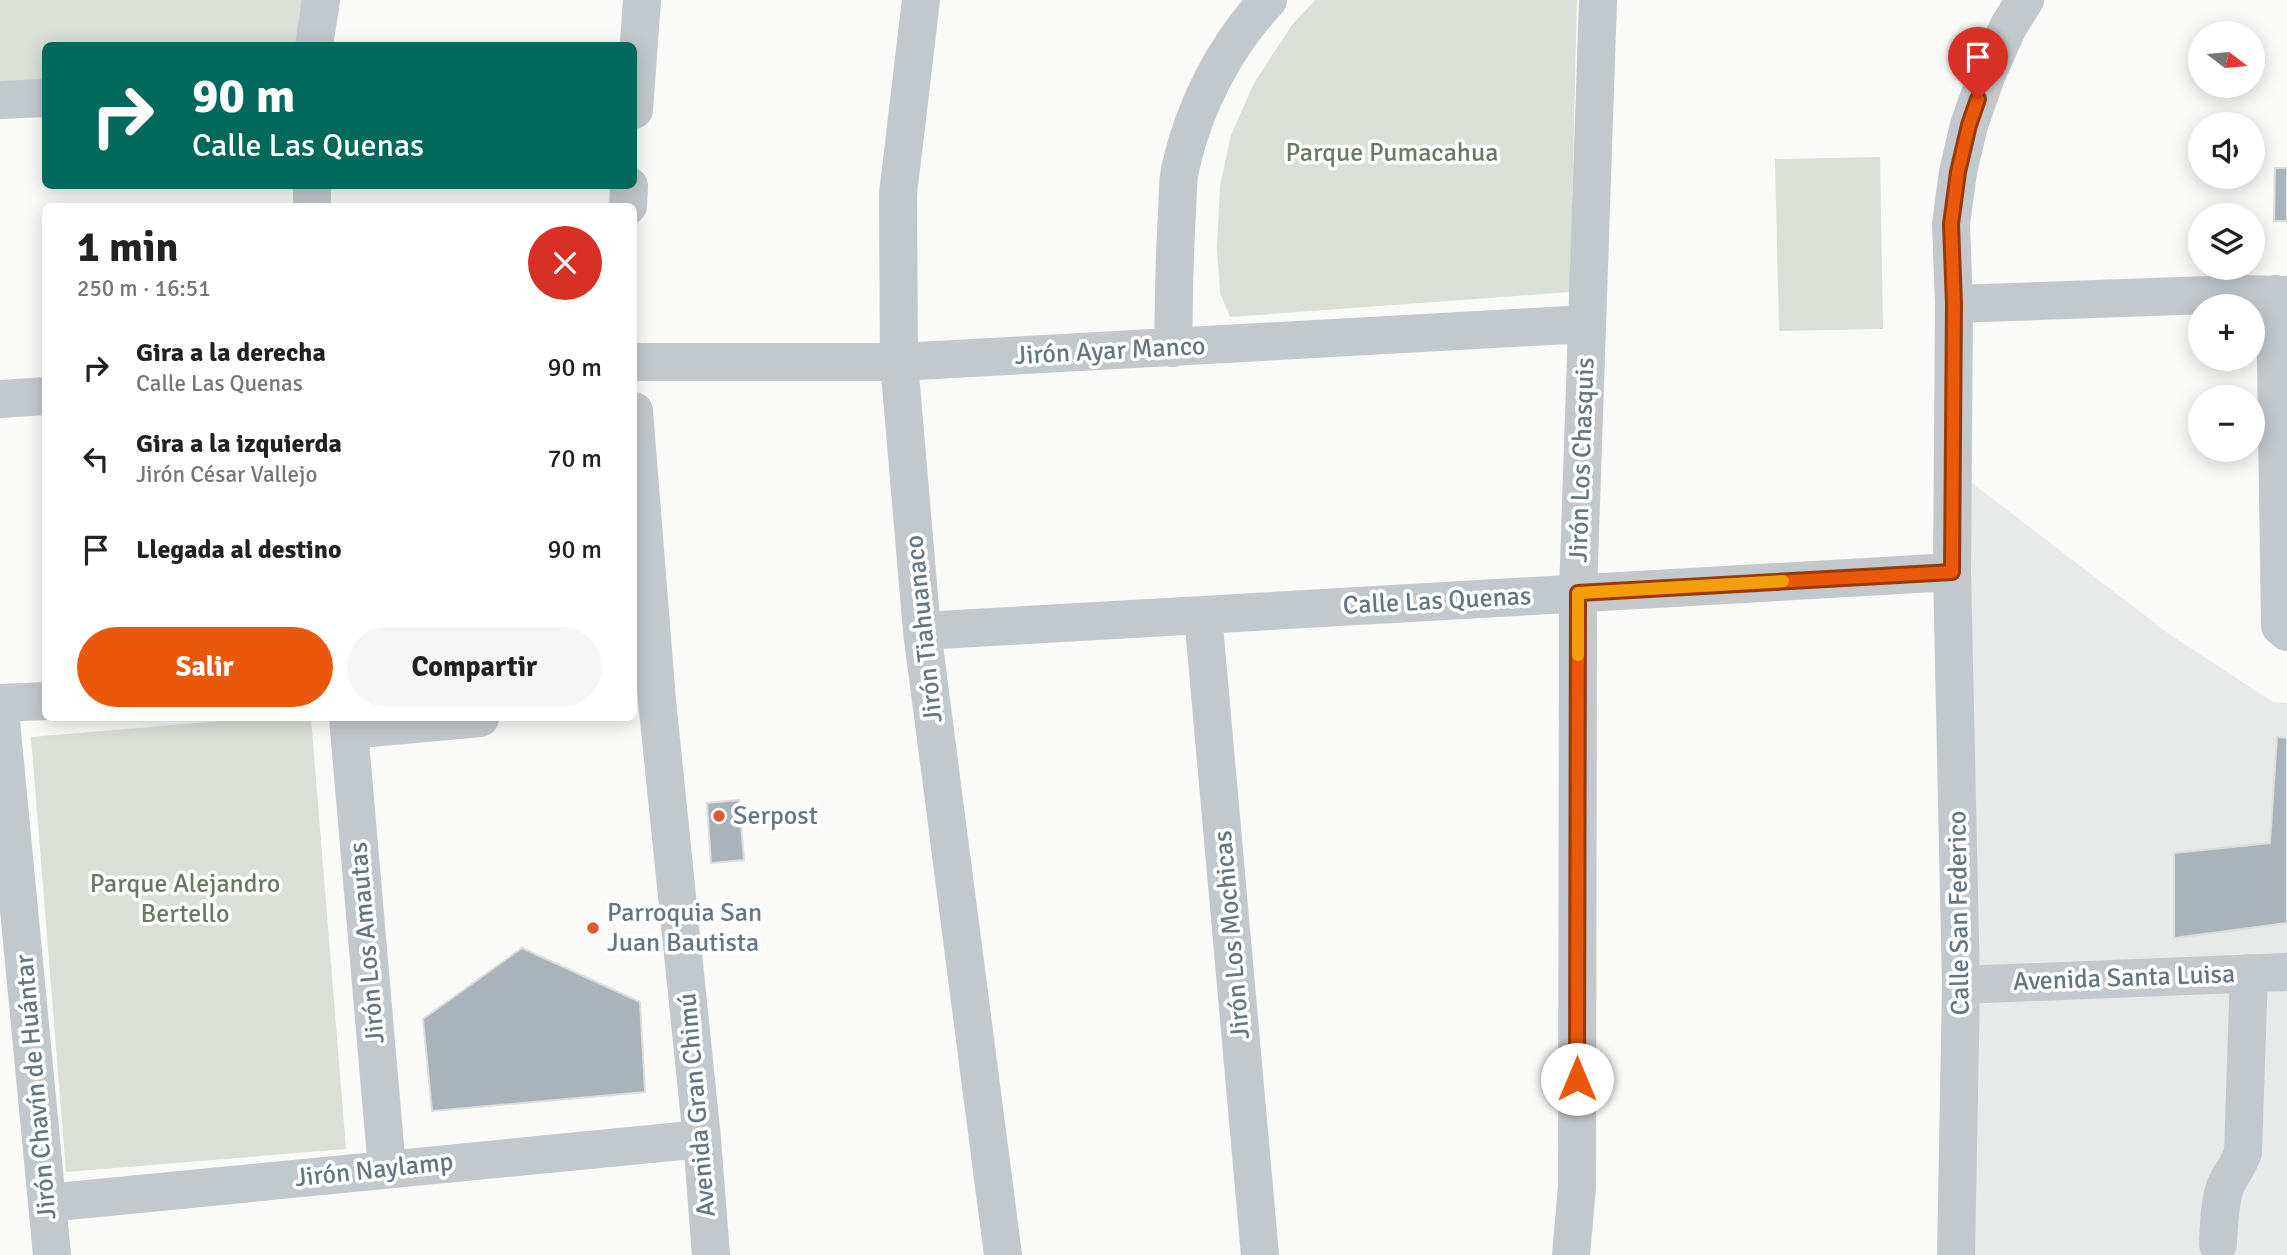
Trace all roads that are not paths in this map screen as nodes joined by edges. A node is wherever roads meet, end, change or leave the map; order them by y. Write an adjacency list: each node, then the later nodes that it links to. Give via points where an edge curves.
1 (321, 0): 8 (street)
2 (642, 0): 10 (street)
3 (921, 0): 9 (street, Jirón Tiahuanaco)
4 (945, 0): 9 (street)
5 (1268, 0): 16 (street, via 1221,63 1195,114 1180,167)
6 (1598, 0): 15 (street, Jirón Los Chasquis)
7 (2025, 0): 14 (street, Calle San Federico, via 1987,74 1958,172 1951,224)
8 (315, 42)
9 (913, 60): 18 (street, Jirón Tiahuanaco, via 898,194)
10 (637, 69)
11 (42, 98): 12 (street)
12 (0, 100)
13 (2281, 295): 14 (street); 26 (street, via 2280,626)
14 (1954, 304): 22 (street, Calle San Federico)
15 (1586, 324): 16 (street, Jirón Ayar Manco); 23 (street, Jirón Los Chasquis)
16 (1173, 348): 18 (street, Jirón Ayar Manco)
17 (637, 362): 18 (street, Jirón Ayar Manco)
18 (899, 362): 25 (street, Jirón Tiahuanaco)
19 (42, 396): 20 (street)
20 (0, 399)
21 (637, 490): 28 (street, Avenida Gran Chimú)
22 (1952, 572): 23 (street, Calle Las Quenas); 35 (street, Calle San Federico)
23 (1578, 593): 24 (street, Calle Las Quenas); 44 (street, Jirón Los Chasquis, via 1577,1187)
24 (1203, 615): 25 (street, Calle Las Quenas); 43 (street, Jirón Los Mochicas)
25 (922, 631): 42 (street, Jirón Tiahuanaco)
26 (2287, 632)
27 (42, 701): 29 (street)
28 (645, 702): 36 (street, Avenida Gran Chimú)
29 (0, 703)
30 (0, 711): 38 (street, Jirón Chavín de Huántar)
31 (414, 721): 32 (street)
32 (348, 724): 37 (street, Jirón Los Amautas)
33 (2287, 972): 34 (street, Avenida Santa Luisa)
34 (2249, 973): 35 (street, Avenida Santa Luisa); 39 (street, via 2244,1152 2226,1184)
35 (1961, 985): 45 (street, Calle San Federico)
36 (702, 1139): 37 (street, Jirón Naylamp); 41 (street, Avenida Gran Chimú)
37 (387, 1169): 38 (street, Jirón Naylamp)
38 (47, 1203): 40 (street, Jirón Chavín de Huántar)
39 (2218, 1244)
40 (52, 1255)
41 (711, 1255)
42 (1003, 1255)
43 (1260, 1255)
44 (1571, 1255)
45 (1956, 1255)

